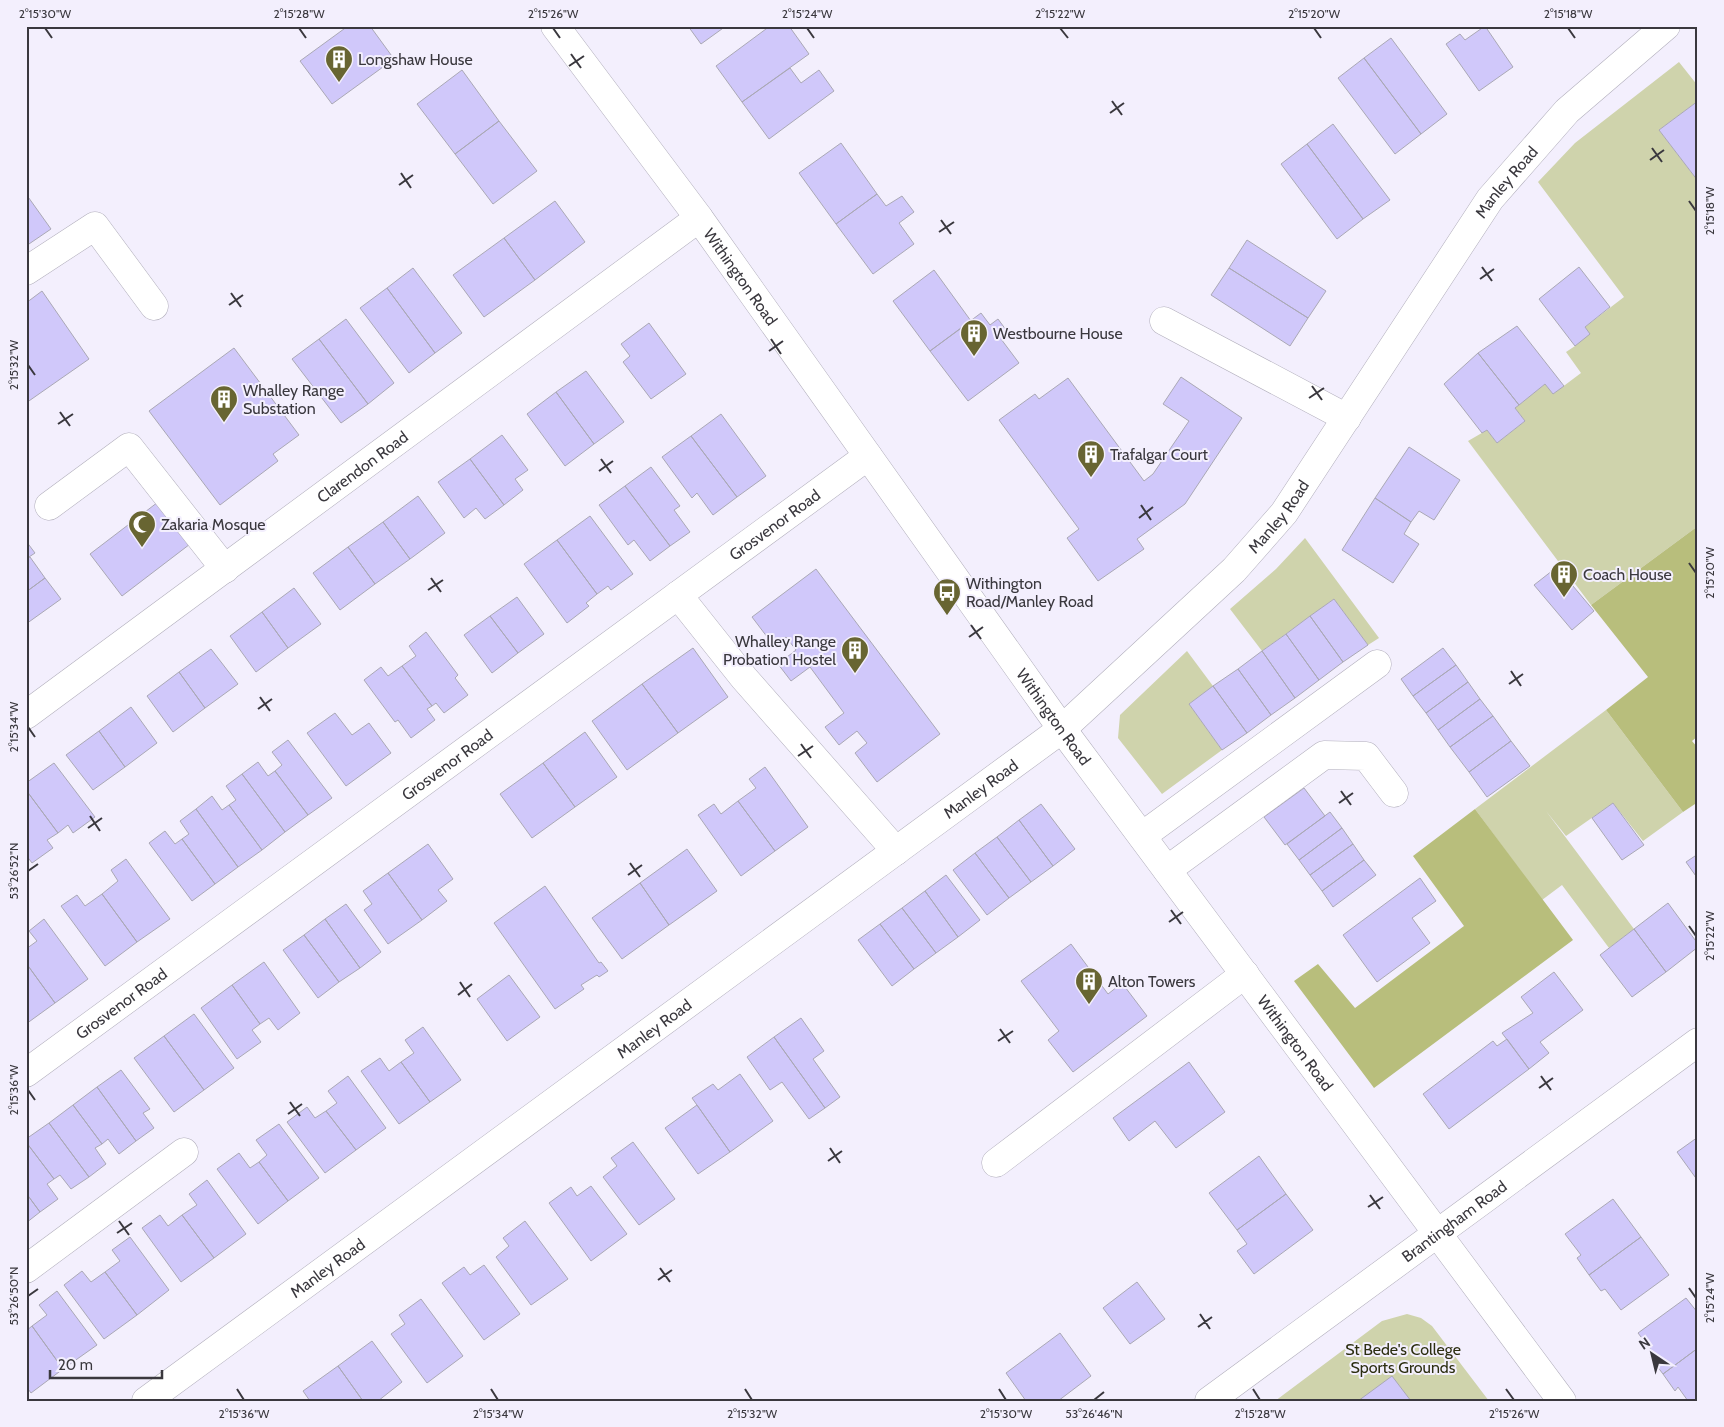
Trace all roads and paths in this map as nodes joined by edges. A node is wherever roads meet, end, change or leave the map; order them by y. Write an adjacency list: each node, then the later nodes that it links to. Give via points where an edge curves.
1 (555, 26): 3 (street, Withington Road)
2 (1666, 26): 7 (street, Manley Road, via 1567,111 1490,199)
3 (698, 218): 8 (street, Withington Road); 10 (street, Clarendon Road)
4 (26, 271): 5 (street, via 95,226)
5 (154, 306)
6 (1164, 320): 7 (street)
7 (1347, 418): 14 (street, Manley Road, via 1284,514 1234,570)
8 (868, 456): 11 (street, Grosvenor Road); 14 (street, Withington Road)
9 (49, 506): 10 (street, via 129,447)
10 (225, 569): 13 (street, Clarendon Road)
11 (678, 595): 17 (street, via 744,678); 21 (street, Grosvenor Road)
12 (1377, 664): 16 (street)
13 (26, 715)
14 (1062, 729): 16 (street, Withington Road); 17 (street, Manley Road)
15 (1394, 793): 18 (street, via 1366,756 1324,755)
16 (1142, 836): 18 (street, Withington Road)
17 (896, 851): 26 (street, Manley Road)
18 (1167, 870): 19 (street, Withington Road)
19 (1245, 974): 23 (street); 24 (street, Withington Road)
20 (1698, 1042): 24 (street, Brantingham Road)
21 (26, 1073)
22 (184, 1152): 25 (street)
23 (996, 1163)
24 (1438, 1231): 27 (street, Brantingham Road); 28 (street, Withington Road)
25 (26, 1269)
26 (146, 1401)
27 (1208, 1401)
28 (1562, 1401)

